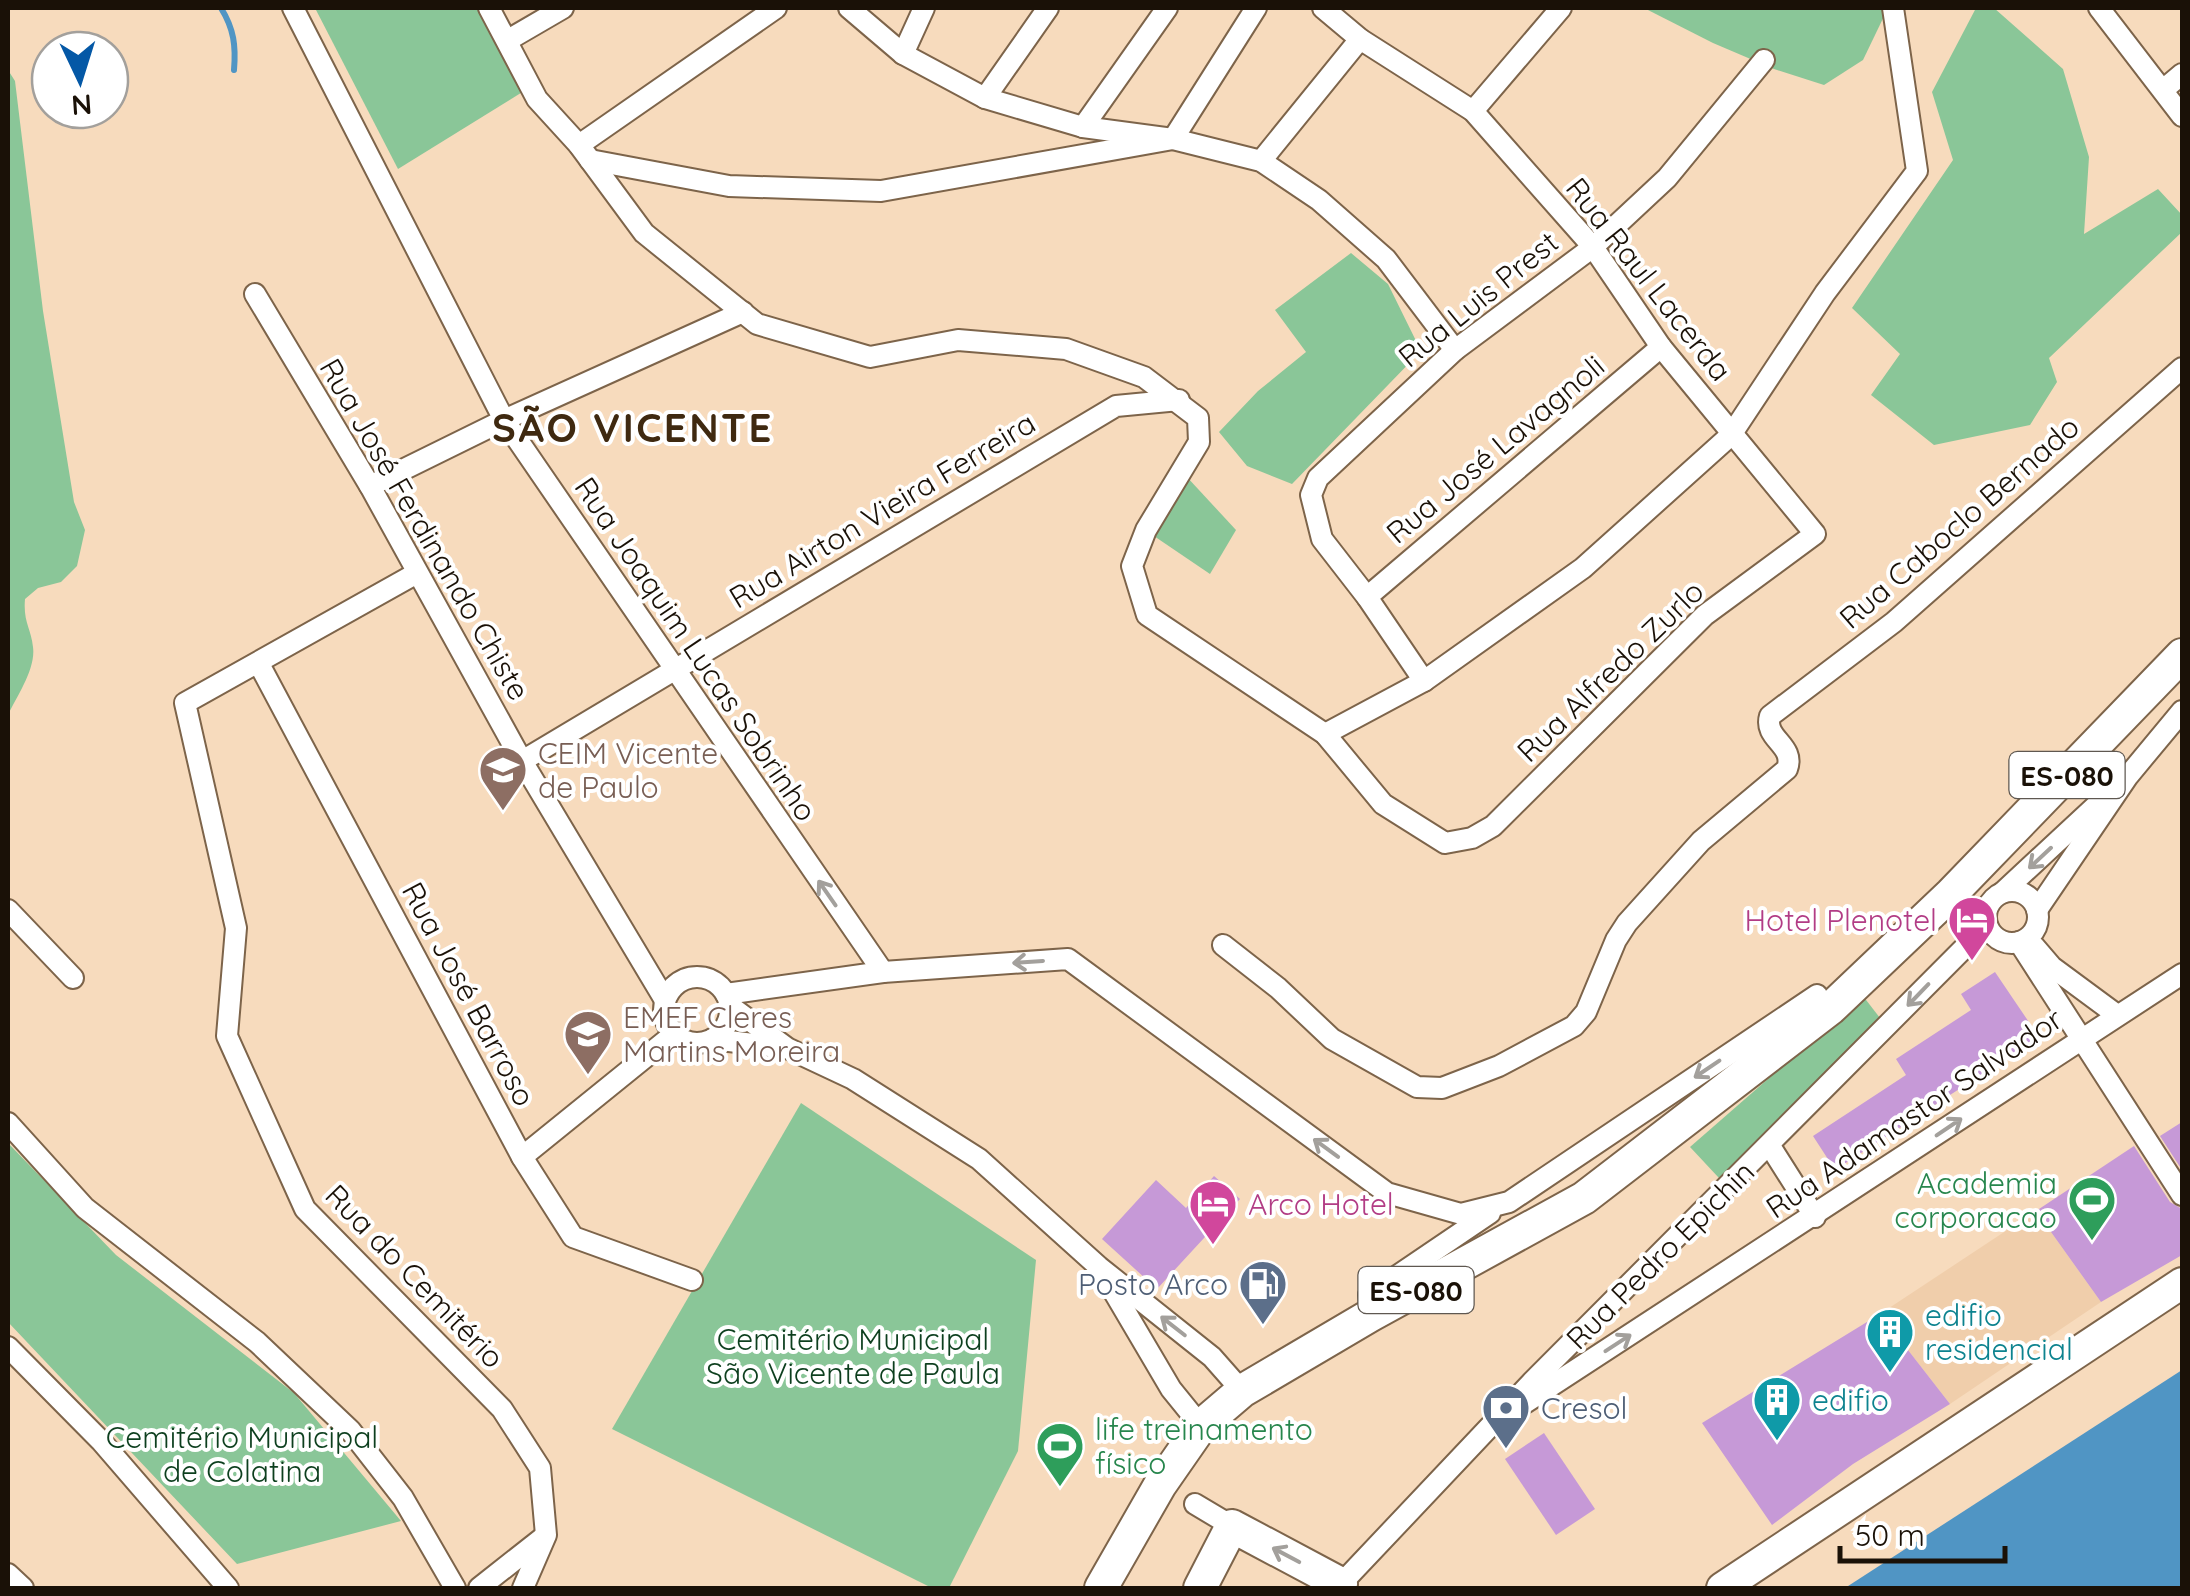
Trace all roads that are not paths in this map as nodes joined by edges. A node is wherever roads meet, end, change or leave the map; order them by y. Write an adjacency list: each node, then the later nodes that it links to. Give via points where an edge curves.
1 (293, 8): 34 (street, Rua Joaquim Lucas Sobrinho)
2 (489, 8): 15 (street)
3 (563, 8): 15 (street)
4 (776, 8): 25 (street)
5 (848, 8): 16 (street)
6 (924, 8): 16 (street)
7 (1048, 8): 20 (street)
8 (1167, 8): 23 (street)
9 (1256, 8): 24 (street)
10 (1323, 8): 14 (street, Rua Raul Lacerda)
11 (1561, 8): 21 (street)
12 (1893, 8): 35 (street, via 1917,171)
13 (2100, 8): 19 (street)
14 (1360, 39): 21 (street, Rua Raul Lacerda); 26 (street)
15 (508, 40): 25 (street, via 536,99)
16 (903, 54): 20 (street)
17 (1764, 60): 27 (street, Rua Luis Prest, via 1667,178)
18 (2182, 74): 19 (street)
19 (2163, 90): 22 (street)
20 (984, 98): 23 (street)
21 (1473, 111): 27 (street, Rua Raul Lacerda)
22 (2182, 116)
23 (1083, 127): 24 (street)
24 (1173, 139): 25 (street, via 880,191 729,186); 26 (street)
25 (584, 152): 29 (street, via 644,233)
26 (1261, 161): 31 (street, via 1319,200 1386,260)
27 (1593, 247): 30 (street, Rua Raul Lacerda); 31 (street, Rua Luis Prest)
28 (255, 294): 36 (street, Rua José Ferdinando Chiste)
29 (743, 312): 33 (street, via 757,324 870,356 958,340 1066,349 1144,377); 34 (street)
30 (1662, 347): 35 (street, Rua Raul Lacerda); 39 (street, Rua José Lavagnoli)
31 (1455, 350): 39 (street, Rua Luis Prest, via 1318,478 1310,495 1322,539)
32 (2182, 368): 54 (street, Rua Caboclo Bernado, via 1894,622 1770,716 1770,732 1787,750 1786,769 1701,842 1627,923 1574,1026 1499,1066 1442,1088 1417,1087 1332,1039)
33 (1179, 400): 42 (street, Rua Airton Vieira Ferreira, via 1116,406); 45 (street, via 1198,418 1200,442 1146,530 1132,566 1147,614)
34 (504, 420): 36 (street); 42 (street, Rua Joaquim Lucas Sobrinho)
35 (1732, 435): 37 (street, Rua Raul Lacerda); 43 (street, via 1583,568)
36 (370, 486): 38 (street, Rua José Ferdinando Chiste)
37 (1815, 534): 45 (street, Rua Alfredo Zurlo, via 1705,615 1493,826 1472,838 1445,844 1383,804)
38 (417, 573): 41 (street); 46 (street, Rua José Ferdinando Chiste)
39 (1367, 596): 43 (street)
40 (2182, 656): 49 (main road, ES-080)
41 (260, 664): 70 (street, Rua José Barroso); 84 (street, Rua do Cemitério, via 186,703 236,928 227,1036 304,1209 502,1409 528,1449 540,1468)
42 (674, 670): 46 (street, Rua Airton Vieira Ferreira); 56 (street, Rua Joaquim Lucas Sobrinho, one-way to 42)
43 (1424, 680): 45 (street)
44 (2182, 712): 47 (street)
45 (1326, 734)
46 (522, 761): 60 (street, Rua José Ferdinando Chiste)
47 (2128, 776): 48 (street, one-way to 48); 51 (street)
48 (2003, 892): 51 (street, via 2020,892); 52 (street, via 1990,902)
49 (1951, 894): 59 (main road, ES-080); 67 (main road, ES-080, via 1831,1008)
50 (8, 910): 58 (street)
51 (2037, 910): 53 (street, via 2037,926)
52 (1987, 925): 53 (street, via 1996,938); 69 (street, Rua Pedro Epichin, one-way to 69)
53 (2023, 940): 55 (street)
54 (1223, 945)
55 (2047, 971): 62 (street); 64 (street)
56 (883, 972): 61 (street); 73 (street, one-way to 56, via 1387,1192 1068,959)
57 (2182, 974): 62 (street, Rua Adamastor Salvador)
58 (72, 978)
59 (1817, 996): 67 (main road, ES-080); 73 (street, one-way to 73, via 1509,1202)
60 (665, 1000): 61 (street, via 677,983 701,977); 63 (street, via 664,1018)
61 (728, 1000): 65 (street, via 726,1026); 66 (street)
62 (2117, 1014): 64 (street, Rua Adamastor Salvador)
63 (674, 1034): 65 (street, via 695,1044); 70 (street)
64 (2082, 1037): 71 (street); 72 (street, Rua Adamastor Salvador, one-way to 64)
65 (713, 1039): 66 (street)
66 (788, 1048): 74 (street, via 853,1079 979,1159)
67 (1690, 1113): 77 (main road, ES-080, via 1584,1198)
68 (8, 1122): 90 (street, via 86,1208 257,1342 350,1430 403,1498)
69 (1770, 1146): 72 (street); 79 (street, Rua Pedro Epichin)
70 (522, 1157): 75 (street, Rua José Barroso, via 572,1236)
71 (2182, 1194)
72 (1815, 1217): 79 (street, Rua Adamastor Salvador, one-way to 72)
73 (1460, 1223): 77 (street, via 1369,1295)
74 (1099, 1267): 80 (street, one-way to 74, via 1212,1357); 81 (street)
75 (692, 1280)
76 (2182, 1283): 85 (street)
77 (1371, 1315): 80 (main road, ES-080)
78 (8, 1347): 89 (street, via 101,1441)
79 (1535, 1388): 87 (street, Rua Pedro Epichin)
80 (1242, 1390): 81 (main road, ES-080)
81 (1201, 1426): 93 (main road, ES-080)
82 (1195, 1504): 83 (street)
83 (1232, 1526): 87 (main road, one-way to 83); 94 (main road)
84 (546, 1535): 91 (street); 92 (street)
85 (1757, 1563): 95 (street); 96 (street)
86 (8, 1574): 88 (street)
87 (1340, 1586)
88 (22, 1588)
89 (228, 1588)
90 (455, 1588)
91 (479, 1588)
92 (523, 1588)
93 (1101, 1588)
94 (1200, 1588)
95 (1706, 1588)
96 (1722, 1588)

